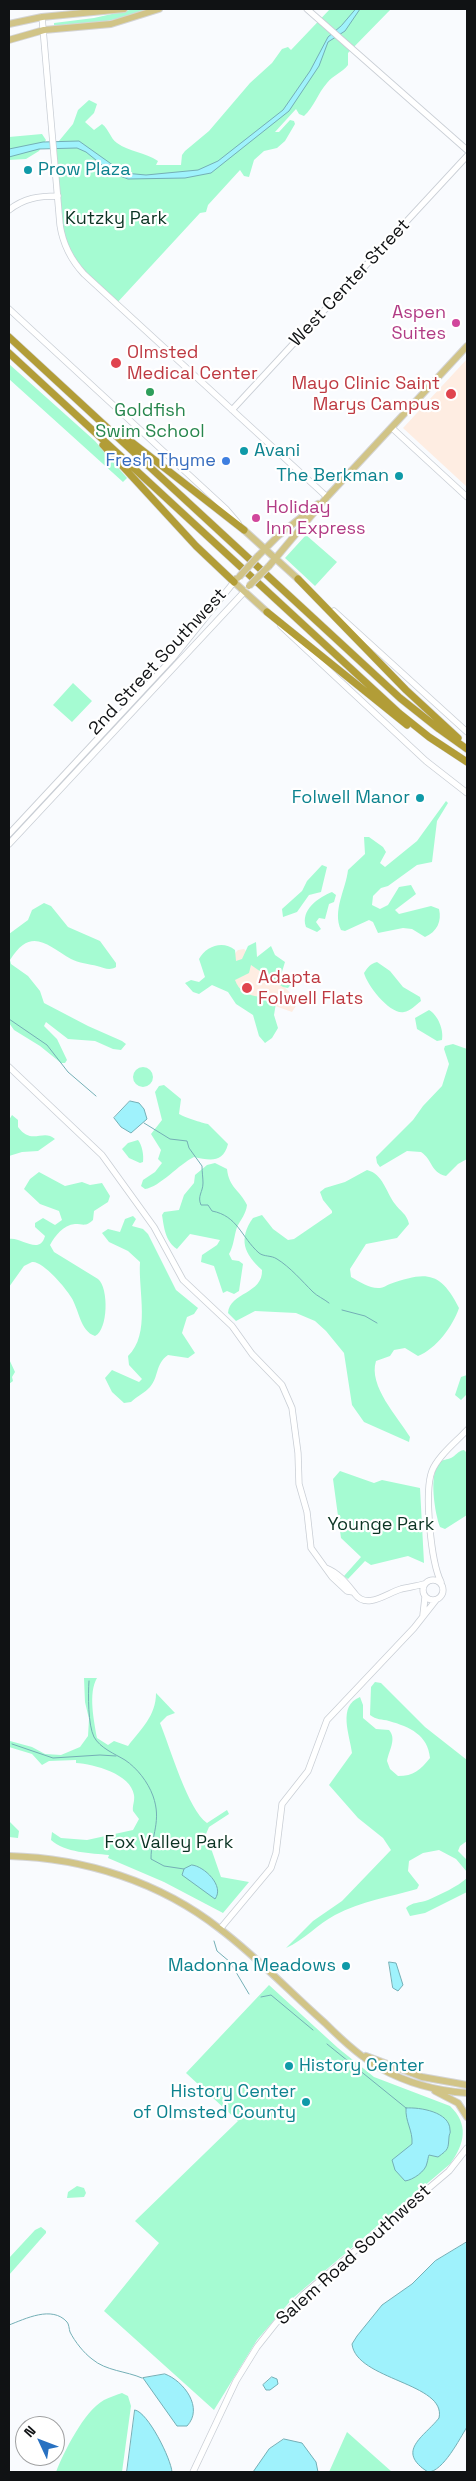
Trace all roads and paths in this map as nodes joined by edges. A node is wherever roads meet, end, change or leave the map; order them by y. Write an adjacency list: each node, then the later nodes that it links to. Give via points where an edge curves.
1 (124, 9): 4 (main road)
2 (158, 9): 6 (main road, via 111,24)
3 (308, 9): 8 (street)
4 (42, 17): 5 (main road); 6 (street)
5 (9, 24)
6 (44, 30): 7 (main road); 10 (street)
7 (9, 40)
8 (467, 150)
9 (467, 156): 16 (street, West Center Street)
10 (58, 196): 11 (street, via 32,198); 16 (street, via 64,241 79,269)
11 (9, 210)
12 (9, 309): 22 (street, via 226,509)
13 (9, 338): 17 (highway)
14 (467, 346): 19 (main road, 2nd Street Southwest)
15 (9, 354): 18 (highway)
16 (232, 410): 20 (street)
17 (90, 411): 22 (highway); 31 (highway, via 400,698)
18 (81, 420): 25 (highway, via 185,536); 30 (highway, via 394,708)
19 (392, 428): 20 (main road, 2nd Street Southwest); 21 (street)
20 (327, 497): 23 (main road, 2nd Street Southwest); 24 (main road, 2nd Street Southwest)
21 (467, 497)
22 (244, 530): 23 (main road)
23 (265, 549): 24 (main road); 25 (main road, 2nd Street Southwest, bridge)
24 (276, 559): 26 (main road); 27 (main road, 2nd Street Southwest, bridge)
25 (236, 579): 27 (main road); 34 (street, 2nd Street Southwest, via 172,659)
26 (298, 579): 29 (street); 31 (highway)
27 (247, 589): 28 (main road); 35 (street, 2nd Street Southwest)
28 (267, 612): 30 (highway, via 388,711); 33 (street, via 426,761)
29 (467, 732)
30 (444, 748): 32 (highway)
31 (467, 748)
32 (467, 762)
33 (467, 793)
34 (9, 834)
35 (9, 844)
36 (9, 1067): 41 (street, via 105,1158 154,1227 180,1275 232,1326 252,1354 279,1380 290,1402 299,1484 308,1512 310,1545 314,1555 347,1591 362,1599 371,1601)
37 (467, 1430): 38 (street, via 436,1464 431,1476)
38 (433, 1559): 39 (street); 40 (street)
39 (441, 1582): 40 (street, via 435,1579); 43 (street, via 443,1594)
40 (426, 1583): 41 (street); 42 (street)
41 (412, 1587): 42 (street)
42 (425, 1596): 43 (street); 44 (street)
43 (436, 1600): 44 (street)
44 (423, 1617): 46 (street, via 326,1720 308,1770 282,1804 272,1868)
45 (9, 1856): 46 (main road, via 63,1861 120,1875 173,1899)
46 (220, 1929): 47 (main road)
47 (364, 2055): 48 (main road, via 422,2077); 49 (main road, via 382,2069)
48 (467, 2085)
49 (425, 2086): 50 (main road); 51 (main road, via 454,2101)
50 (467, 2093)
51 (467, 2117)
52 (467, 2148): 53 (street, Salem Road Southwest, via 449,2171 304,2294 276,2323 236,2381)
53 (193, 2472)

